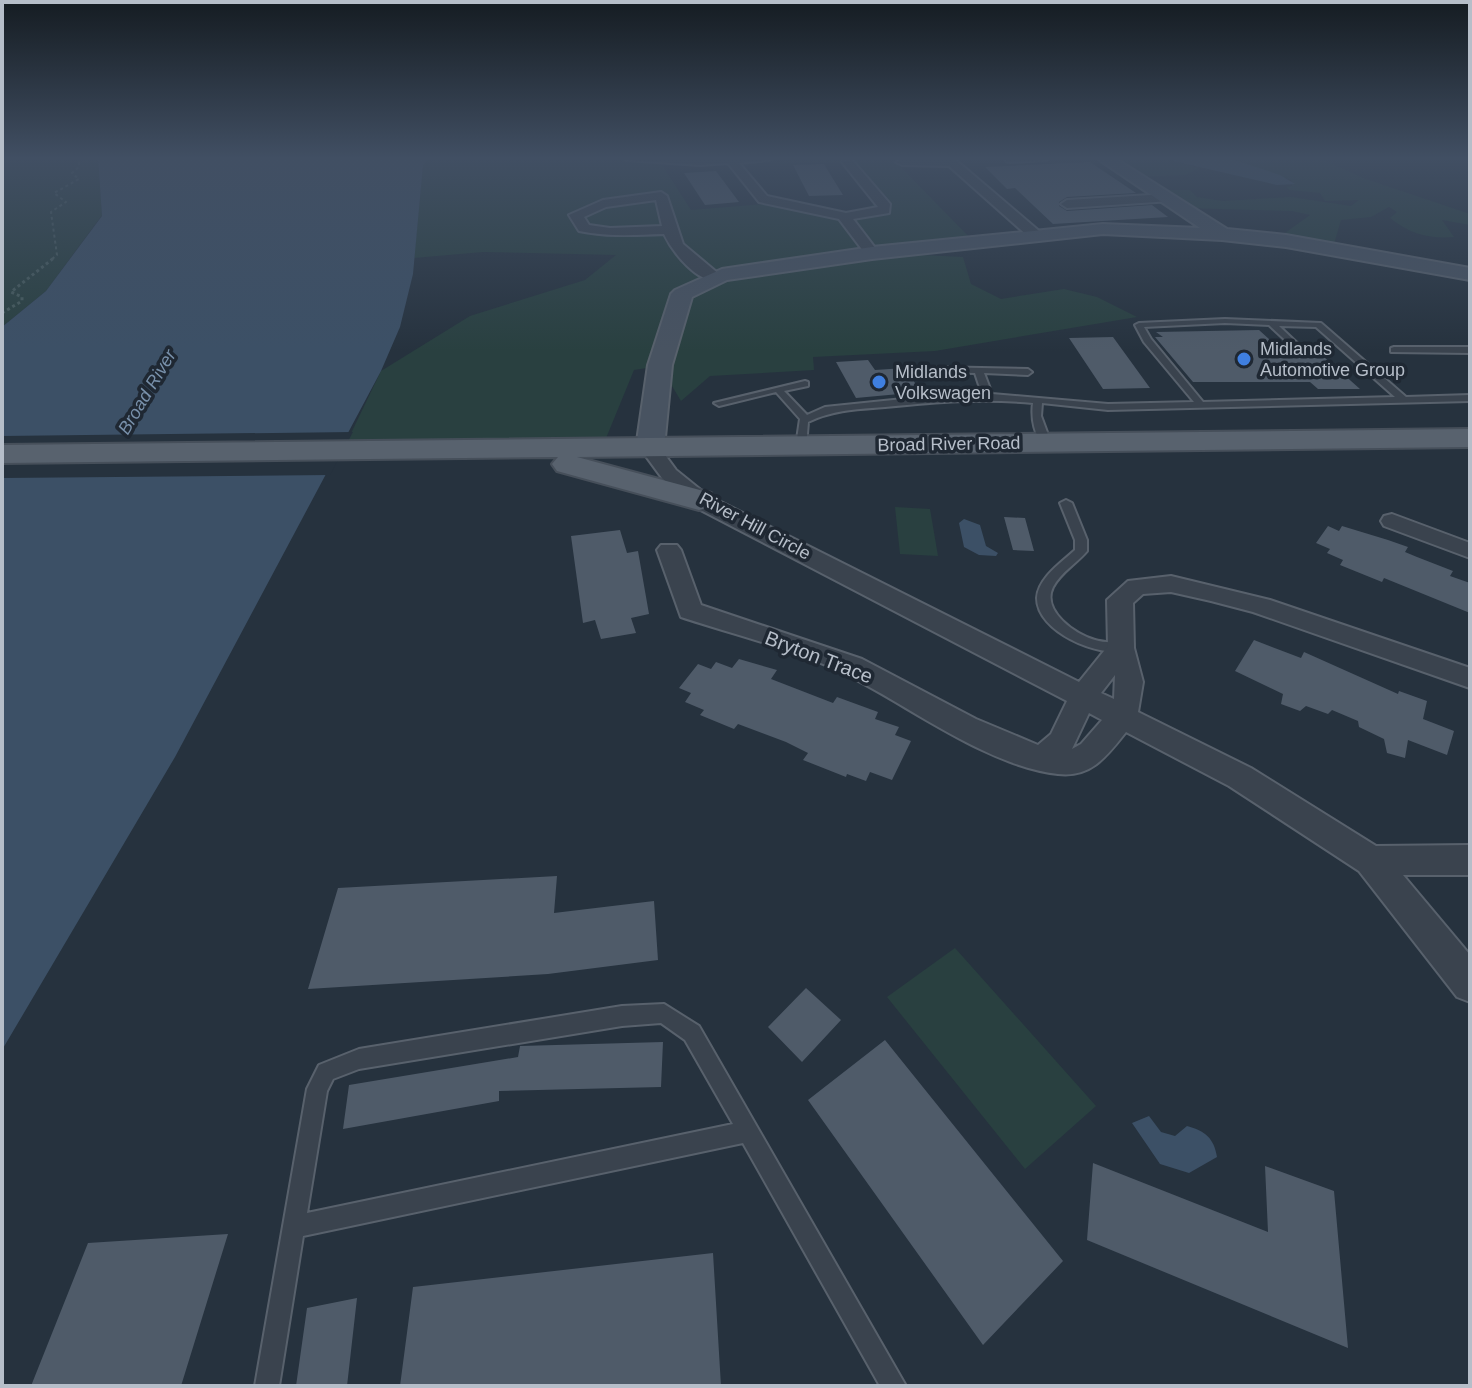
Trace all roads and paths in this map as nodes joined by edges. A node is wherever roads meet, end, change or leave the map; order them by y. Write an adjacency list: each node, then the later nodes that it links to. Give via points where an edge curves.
1 (52, 222): 13 (path, via 57,255 11,292 22,301)
2 (580, 222): 7 (street, via 584,228 610,232)
3 (666, 222): 7 (street)
4 (848, 222): 10 (street)
5 (1020, 222): 8 (street)
6 (1203, 222): 9 (street)
7 (667, 230): 12 (street, via 686,259)
8 (1034, 234): 9 (street, via 1103,229); 10 (street)
9 (1222, 234): 11 (street)
10 (872, 253): 12 (street)
11 (1470, 274)
12 (715, 278): 33 (street, via 682,294 660,365)
13 (2, 313)
14 (1271, 323): 15 (lane); 25 (lane, via 1318,325); 28 (lane, via 1139,325)
15 (1295, 346)
16 (1394, 350): 17 (lane)
17 (1470, 350)
18 (932, 370): 19 (lane)
19 (979, 370): 20 (lane); 23 (lane)
20 (1028, 372)
21 (805, 384): 22 (lane)
22 (778, 389): 27 (lane); 29 (lane)
23 (988, 397): 26 (lane); 29 (lane, via 825,410)
24 (1470, 398): 25 (lane)
25 (1403, 399): 28 (lane)
26 (1038, 401): 28 (lane, via 1108,407); 31 (lane, via 1036,416)
27 (719, 403)
28 (1201, 405)
29 (803, 433): 31 (main road, Broad River Road); 33 (main road, Broad River Road)
30 (1470, 438): 31 (main road, Broad River Road)
31 (1046, 443)
32 (505, 448): 33 (main road, Broad River Road); 34 (main road, Broad River Road); 35 (main road)
33 (650, 448): 35 (street, River Hill Circle, via 669,474)
34 (2, 454)
35 (699, 500): 42 (street, River Hill Circle)
36 (1066, 503): 40 (lane, via 1081,551 1046,587 1042,602 1087,642)
37 (1392, 521): 39 (street)
38 (669, 550): 44 (street, Bryton Trace, via 690,611 849,665 991,741)
39 (1470, 551)
40 (1121, 648): 41 (street, via 1120,600 1137,587 1171,584 1261,606); 42 (street); 43 (street, via 1132,681)
41 (1470, 678)
42 (1082, 698): 43 (street, River Hill Circle); 44 (street, via 1062,741)
43 (1123, 717): 44 (street, Bryton Trace, via 1086,758 1065,763); 46 (street, River Hill Circle, via 1240,777)
44 (1045, 757)
45 (1470, 860): 46 (street)
46 (1371, 861): 47 (street)
47 (1470, 984)
48 (749, 1131): 49 (lane); 49 (lane, via 692,1033 664,1013 359,1059 326,1072 317,1089); 51 (lane)
49 (293, 1227): 50 (lane)
50 (267, 1386)
51 (894, 1386)

